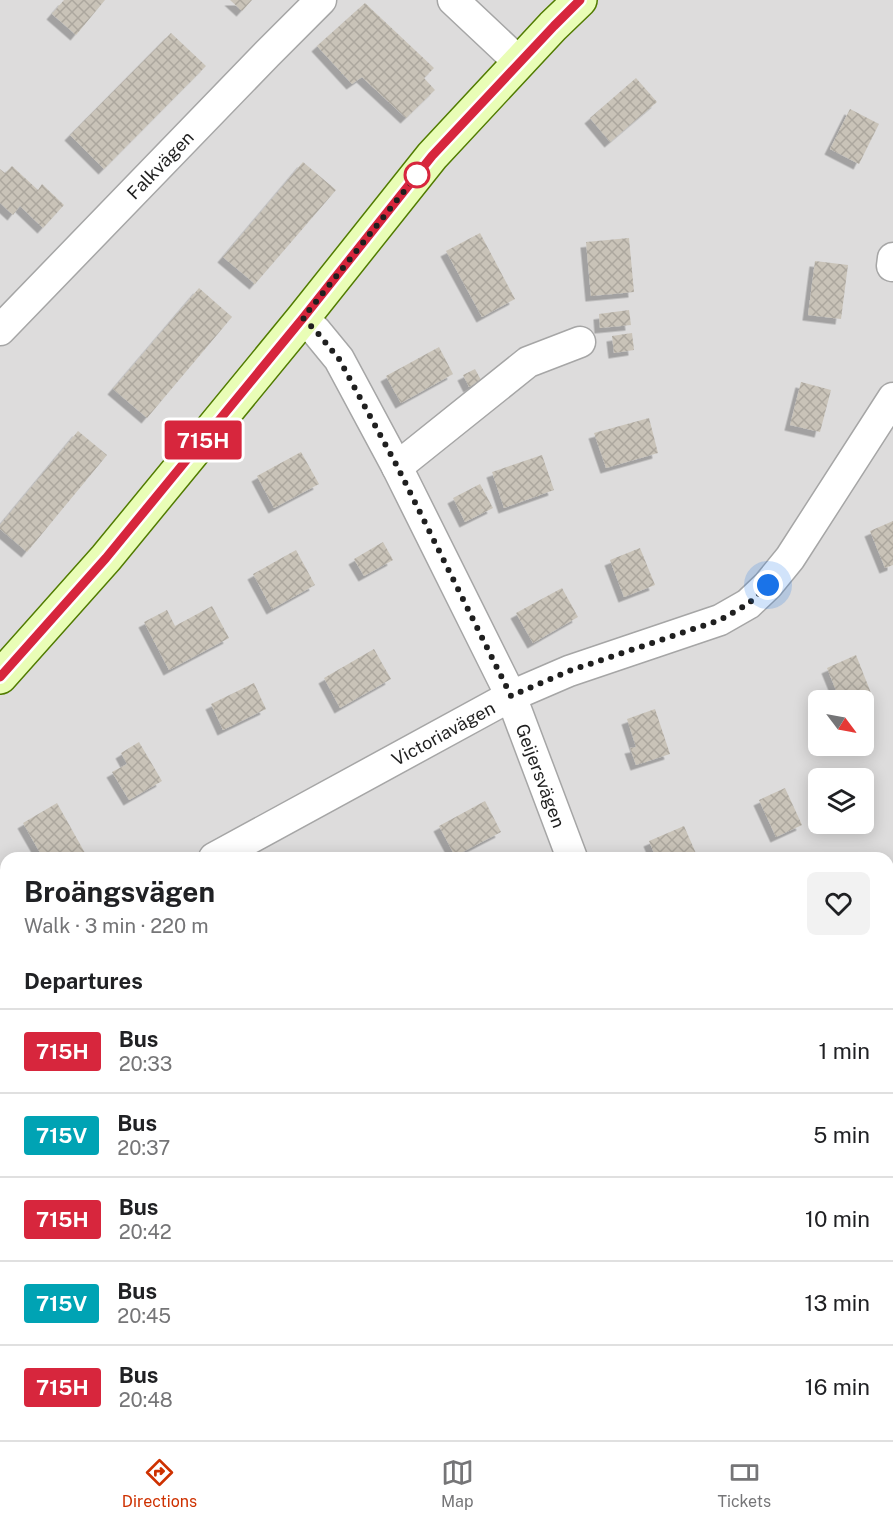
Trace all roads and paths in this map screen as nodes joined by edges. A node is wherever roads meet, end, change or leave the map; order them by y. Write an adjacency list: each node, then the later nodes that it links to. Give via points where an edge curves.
1 (321, 0): 6 (street, Falkvägen)
2 (453, 0): 4 (street)
3 (580, 0): 4 (street)
4 (520, 63): 5 (street, via 432,156)
5 (303, 318): 9 (street, Geijersvägen, via 339,359); 10 (street, via 106,558)
6 (1, 327)
7 (580, 342): 9 (street, via 528,362)
8 (893, 398): 11 (street, Victoriavägen, via 790,558 748,604 720,620 569,671)
9 (397, 466): 11 (street, Geijersvägen)
10 (0, 677)
11 (511, 696): 12 (street, Victoriavägen); 13 (street, Geijersvägen)
12 (225, 852)
13 (570, 852)

